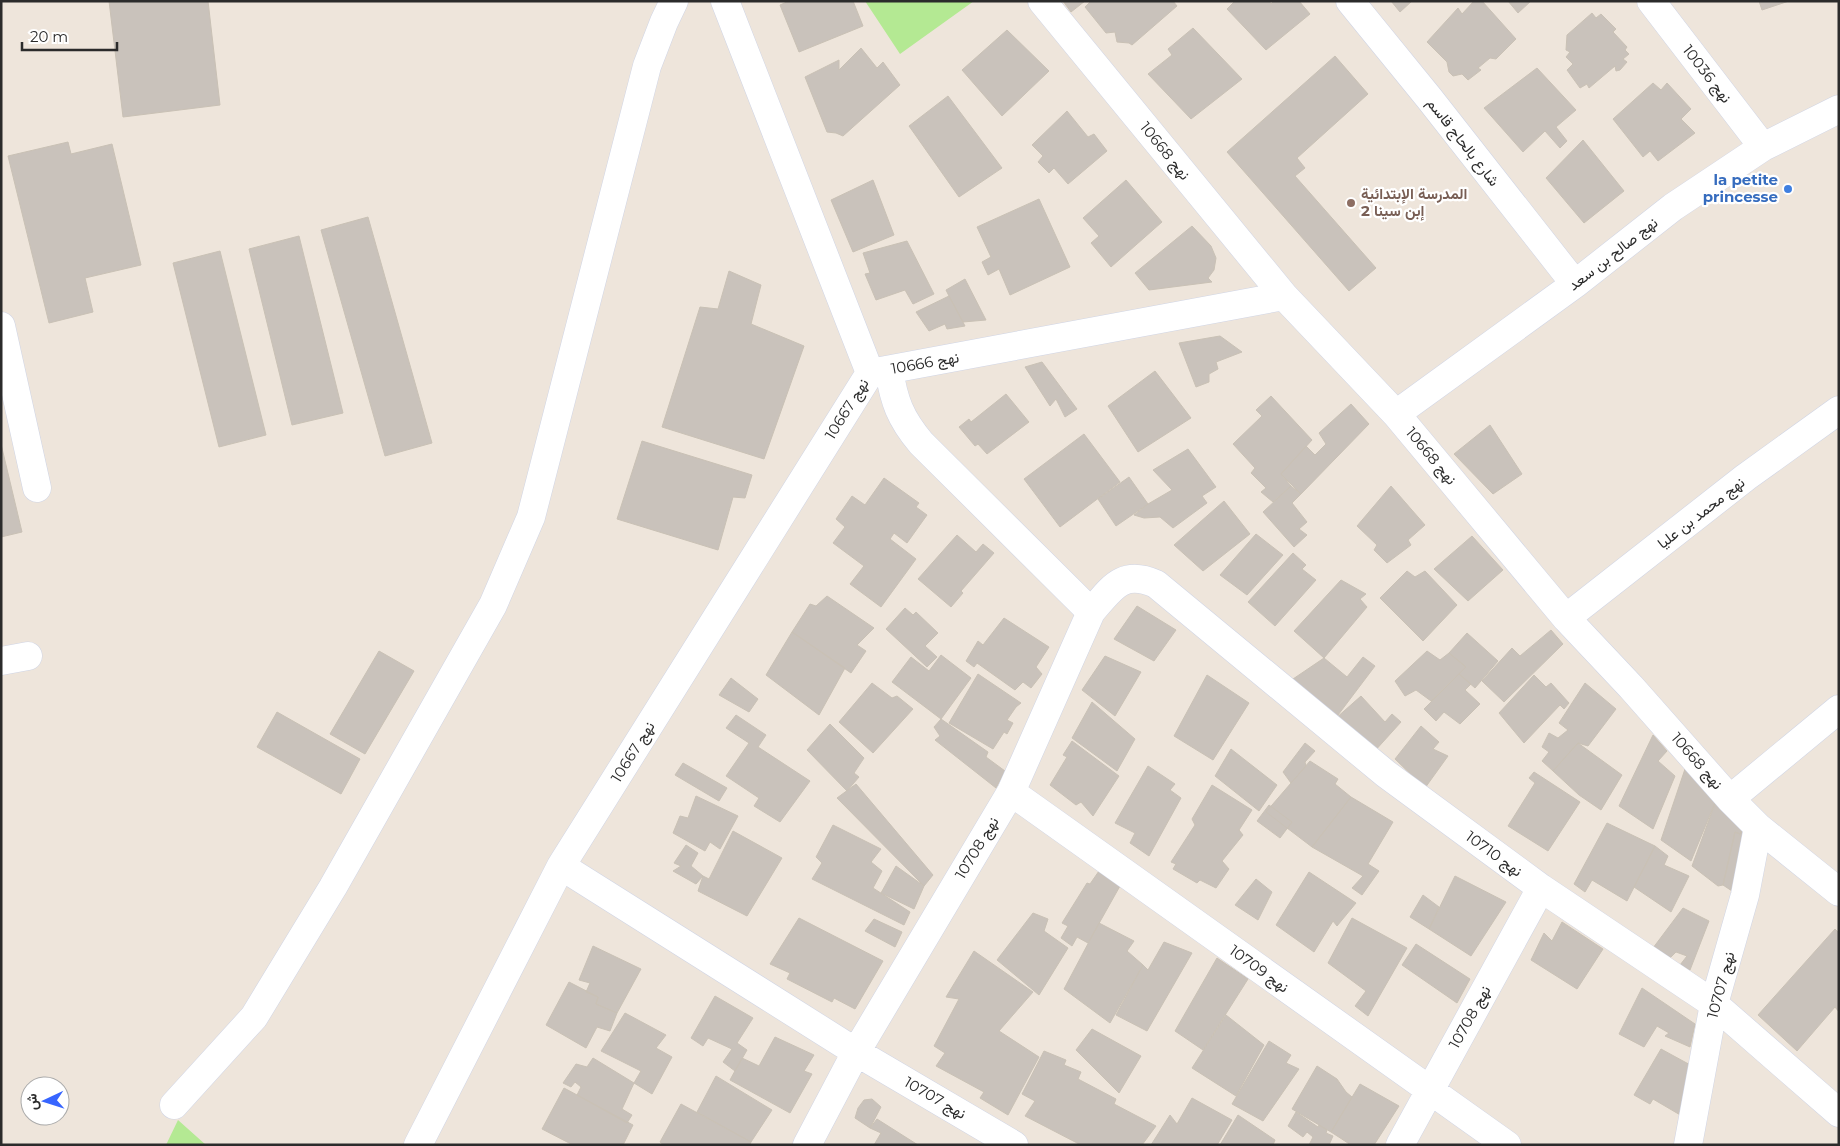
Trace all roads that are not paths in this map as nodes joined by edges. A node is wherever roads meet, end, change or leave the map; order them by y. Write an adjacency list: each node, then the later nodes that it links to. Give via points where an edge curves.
1 (674, 1): 30 (street, via 647,66 531,517 493,605 333,887 254,1017)
2 (725, 1): 11 (street, نهج 10666)
3 (1042, 1): 9 (street, نهج 10668)
4 (1350, 1): 8 (street, شارع بالحاج قاسم)
5 (1651, 1): 7 (street, نهج 10036)
6 (1837, 115): 7 (street, نهج صالح بن سعد)
7 (1763, 146): 8 (street, نهج صالح بن سعد, via 1673,207)
8 (1575, 284): 13 (street, نهج صالح بن سعد)
9 (1284, 296): 11 (street, نهج 10666); 13 (street, نهج 10668)
10 (1, 326): 14 (street)
11 (879, 371): 16 (street, نهج 10667, via 899,412 921,443); 24 (street, نهج 10667)
12 (1839, 410): 17 (street, نهج محمد بن عليا, via 1746,477)
13 (1396, 414): 17 (street, نهج 10668)
14 (37, 488)
15 (1156, 584): 16 (street, نهج 10708, via 1143,578 1130,578 1119,583); 25 (street, نهج 10710, via 1386,774)
16 (1091, 612): 21 (street, نهج 10708)
17 (1566, 618): 22 (street, نهج 10668)
18 (28, 656): 19 (street)
19 (1, 661)
20 (1839, 709): 22 (street)
21 (1011, 792): 28 (street, نهج 10708); 29 (street, نهج 10709)
22 (1730, 800): 23 (street, نهج 10668)
23 (1758, 827): 26 (street, نهج 10668); 27 (street, نهج 10707, via 1745,895)
24 (561, 866): 28 (street, نهج 10707); 32 (street, نهج 10667)
25 (1541, 888): 27 (street, نهج 10710); 29 (street, نهج 10708)
26 (1839, 892)
27 (1714, 1004): 31 (street, نهج 10710); 37 (street, نهج 10707)
28 (856, 1052): 33 (street, نهج 10708); 34 (street, نهج 10707)
29 (1430, 1090): 35 (street, نهج 10708); 36 (street, نهج 10709)
30 (174, 1104)
31 (1839, 1113)
32 (418, 1145)
33 (807, 1145)
34 (1014, 1145)
35 (1400, 1145)
36 (1507, 1145)
37 (1688, 1145)

